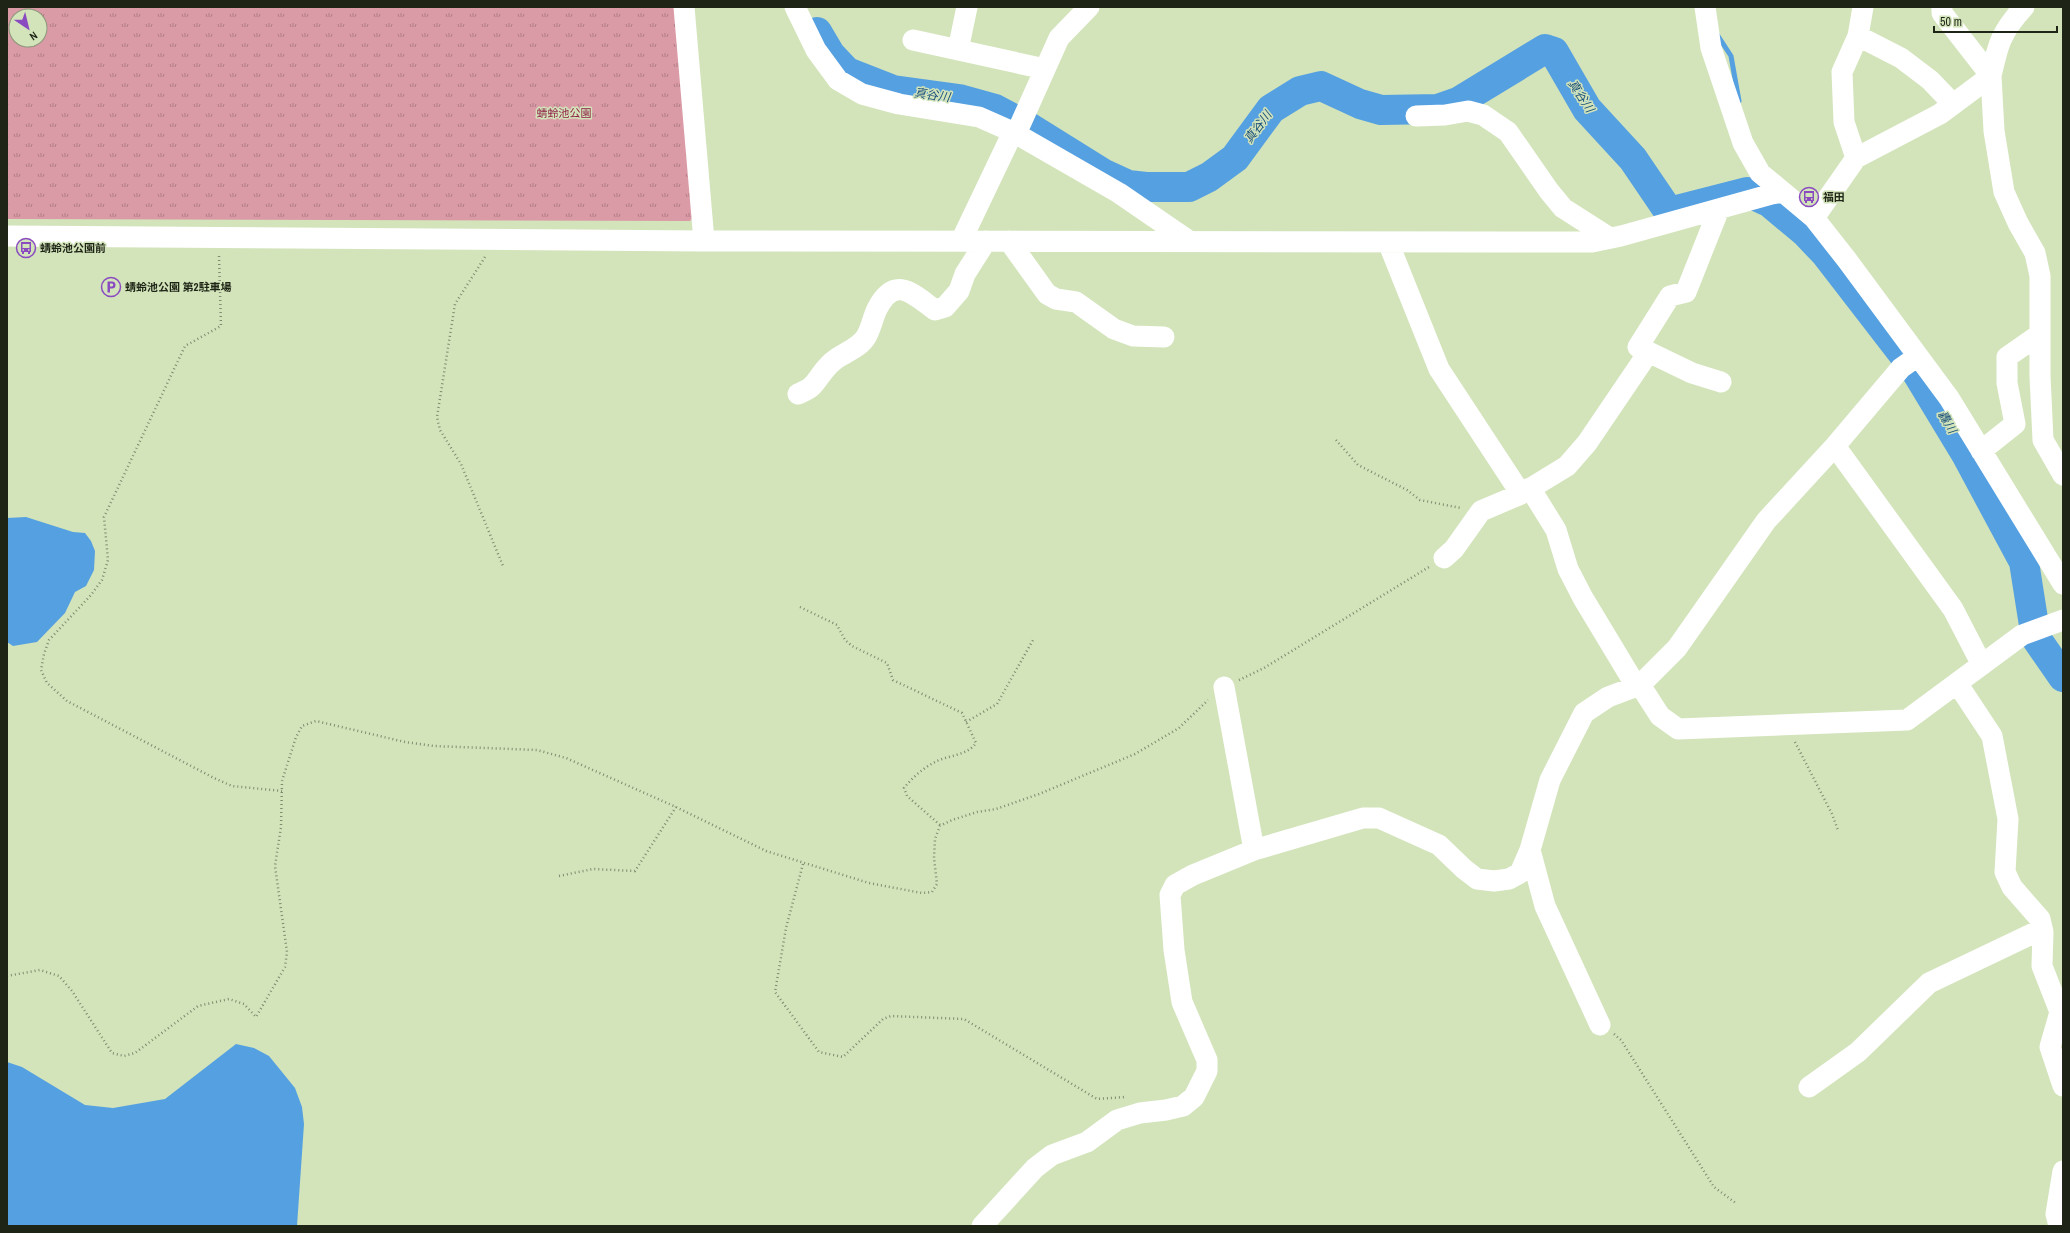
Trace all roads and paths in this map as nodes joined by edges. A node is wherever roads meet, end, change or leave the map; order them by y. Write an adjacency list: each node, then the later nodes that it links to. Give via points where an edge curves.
1 (684, 7): 25 (street)
2 (795, 7): 16 (street, via 816,50 838,80 862,94 899,104 979,117)
3 (967, 7): 11 (street)
4 (1089, 7): 12 (street, via 1059,38)
5 (1705, 7): 18 (street, via 1711,48 1743,143 1760,173)
6 (1863, 7): 9 (street)
7 (1942, 7): 13 (street, via 1942,13)
8 (2024, 7): 13 (street, via 2012,20 1998,44)
9 (1858, 36): 14 (street, via 1901,58 1930,80); 17 (street, via 1842,72 1844,122)
10 (913, 40): 11 (street)
11 (958, 50): 12 (street)
12 (1045, 69): 16 (street)
13 (1991, 76): 14 (street); 31 (street, via 1994,131 2004,192 2035,253 2040,276)
14 (1953, 104): 17 (street, via 1940,114)
15 (1416, 116): 24 (street, via 1468,111 1484,115 1508,132 1563,208)
16 (1015, 133): 26 (street); 29 (street, via 1119,193)
17 (1856, 158): 20 (street)
18 (1777, 193): 19 (street); 20 (street)
19 (1719, 209): 24 (street); 33 (street, via 1686,292 1670,296 1638,347)
20 (1814, 218): 34 (street)
21 (7, 236): 22 (street)
22 (218, 238): 23 (street); 55 (path, via 221,326 185,346 104,517 108,560 102,580 49,640 41,670 47,683 67,701 214,778 232,786)
23 (497, 238): 25 (street); 44 (path, via 455,304 437,417 440,430 461,464)
24 (1610, 238): 30 (street, via 1592,242)
25 (704, 241): 26 (street)
26 (961, 241): 27 (street)
27 (986, 241): 28 (street); 36 (street, via 965,274 959,291 945,307 935,310 907,289 896,289 886,294 877,308 866,337 857,346 835,359 820,373 812,386)
28 (1009, 241): 29 (street); 32 (street, via 1047,294 1056,299 1076,302 1114,329 1133,336)
29 (1189, 242): 30 (street)
30 (1388, 242): 41 (street, via 1439,369)
31 (2040, 334): 39 (street, via 2007,357 2007,383 2015,424); 40 (street, via 2043,440)
32 (1164, 337)
33 (1648, 353): 35 (street, via 1692,373); 41 (street, via 1587,443 1567,466)
34 (1918, 356): 38 (street, via 1901,368); 39 (street, via 1949,398)
35 (1721, 382)
36 (798, 394)
37 (1336, 440): 42 (path, via 1358,465 1407,490 1420,500)
38 (1834, 446): 49 (street, via 1953,609); 51 (street, via 1766,521 1677,648)
39 (1981, 451): 45 (street)
40 (2063, 475)
41 (1525, 491): 42 (street); 51 (street, via 1556,530 1568,569 1583,598)
42 (1481, 512): 43 (street, via 1454,549)
43 (1444, 558): 52 (path, via 1264,668)
44 (503, 566)
45 (2063, 584)
46 (800, 607): 53 (path, via 837,626 852,646 887,663 894,680 962,713)
47 (2063, 620): 49 (street, via 2022,635)
48 (1033, 640): 53 (path, via 997,704)
49 (1982, 665): 50 (street)
50 (1957, 683): 54 (street, via 1907,720); 63 (street, via 1992,736 2008,819 2005,872 2012,887 2040,918)
51 (1638, 686): 54 (street, via 1660,716 1678,729); 60 (street, via 1608,697 1584,713 1550,780)
52 (1224, 687): 57 (path, via 1179,728 1135,754 1039,794 996,809 952,820); 59 (street)
53 (966, 722): 57 (path, via 976,743 971,749 934,762 911,779 904,788 906,796)
54 (1789, 724): 58 (path, via 1794,740)
55 (282, 790): 56 (path, via 282,781 296,737 302,726 316,721 405,742 434,746 537,750 566,758); 64 (path, via 282,827 275,866 287,952 285,967 256,1017 244,1004 229,999 198,1006 135,1053 124,1056 112,1052 72,991 59,976 40,970)
56 (676, 807): 61 (path, via 766,851); 62 (path, via 635,871 593,869)
57 (940, 826): 61 (path, via 935,839 937,884 932,892 922,893 869,882)
58 (1838, 830)
59 (1254, 850): 60 (street, via 1363,818 1379,818 1439,845 1477,879 1494,881 1508,879 1520,873); 71 (street, via 1193,875 1176,885 1170,895 1174,950 1182,1002 1208,1060 1207,1071 1194,1097 1177,1107 1117,1120 1086,1142 1052,1155 1035,1168)
60 (1530, 850): 65 (street, via 1545,906)
61 (803, 864): 68 (path, via 786,928 775,992 819,1052 843,1058 883,1019 891,1016 964,1019 1097,1099)
62 (559, 876)
63 (2042, 929): 66 (street, via 2042,966 2060,1012 2050,1047); 67 (street, via 1929,983 1858,1052)
64 (7, 976)
65 (1600, 1025): 70 (path, via 1621,1040 1714,1187)
66 (2063, 1086)
67 (1809, 1087)
68 (1127, 1097)
69 (2063, 1170): 72 (street, via 2056,1214)
70 (1737, 1204)
71 (982, 1226)
72 (2059, 1226)

